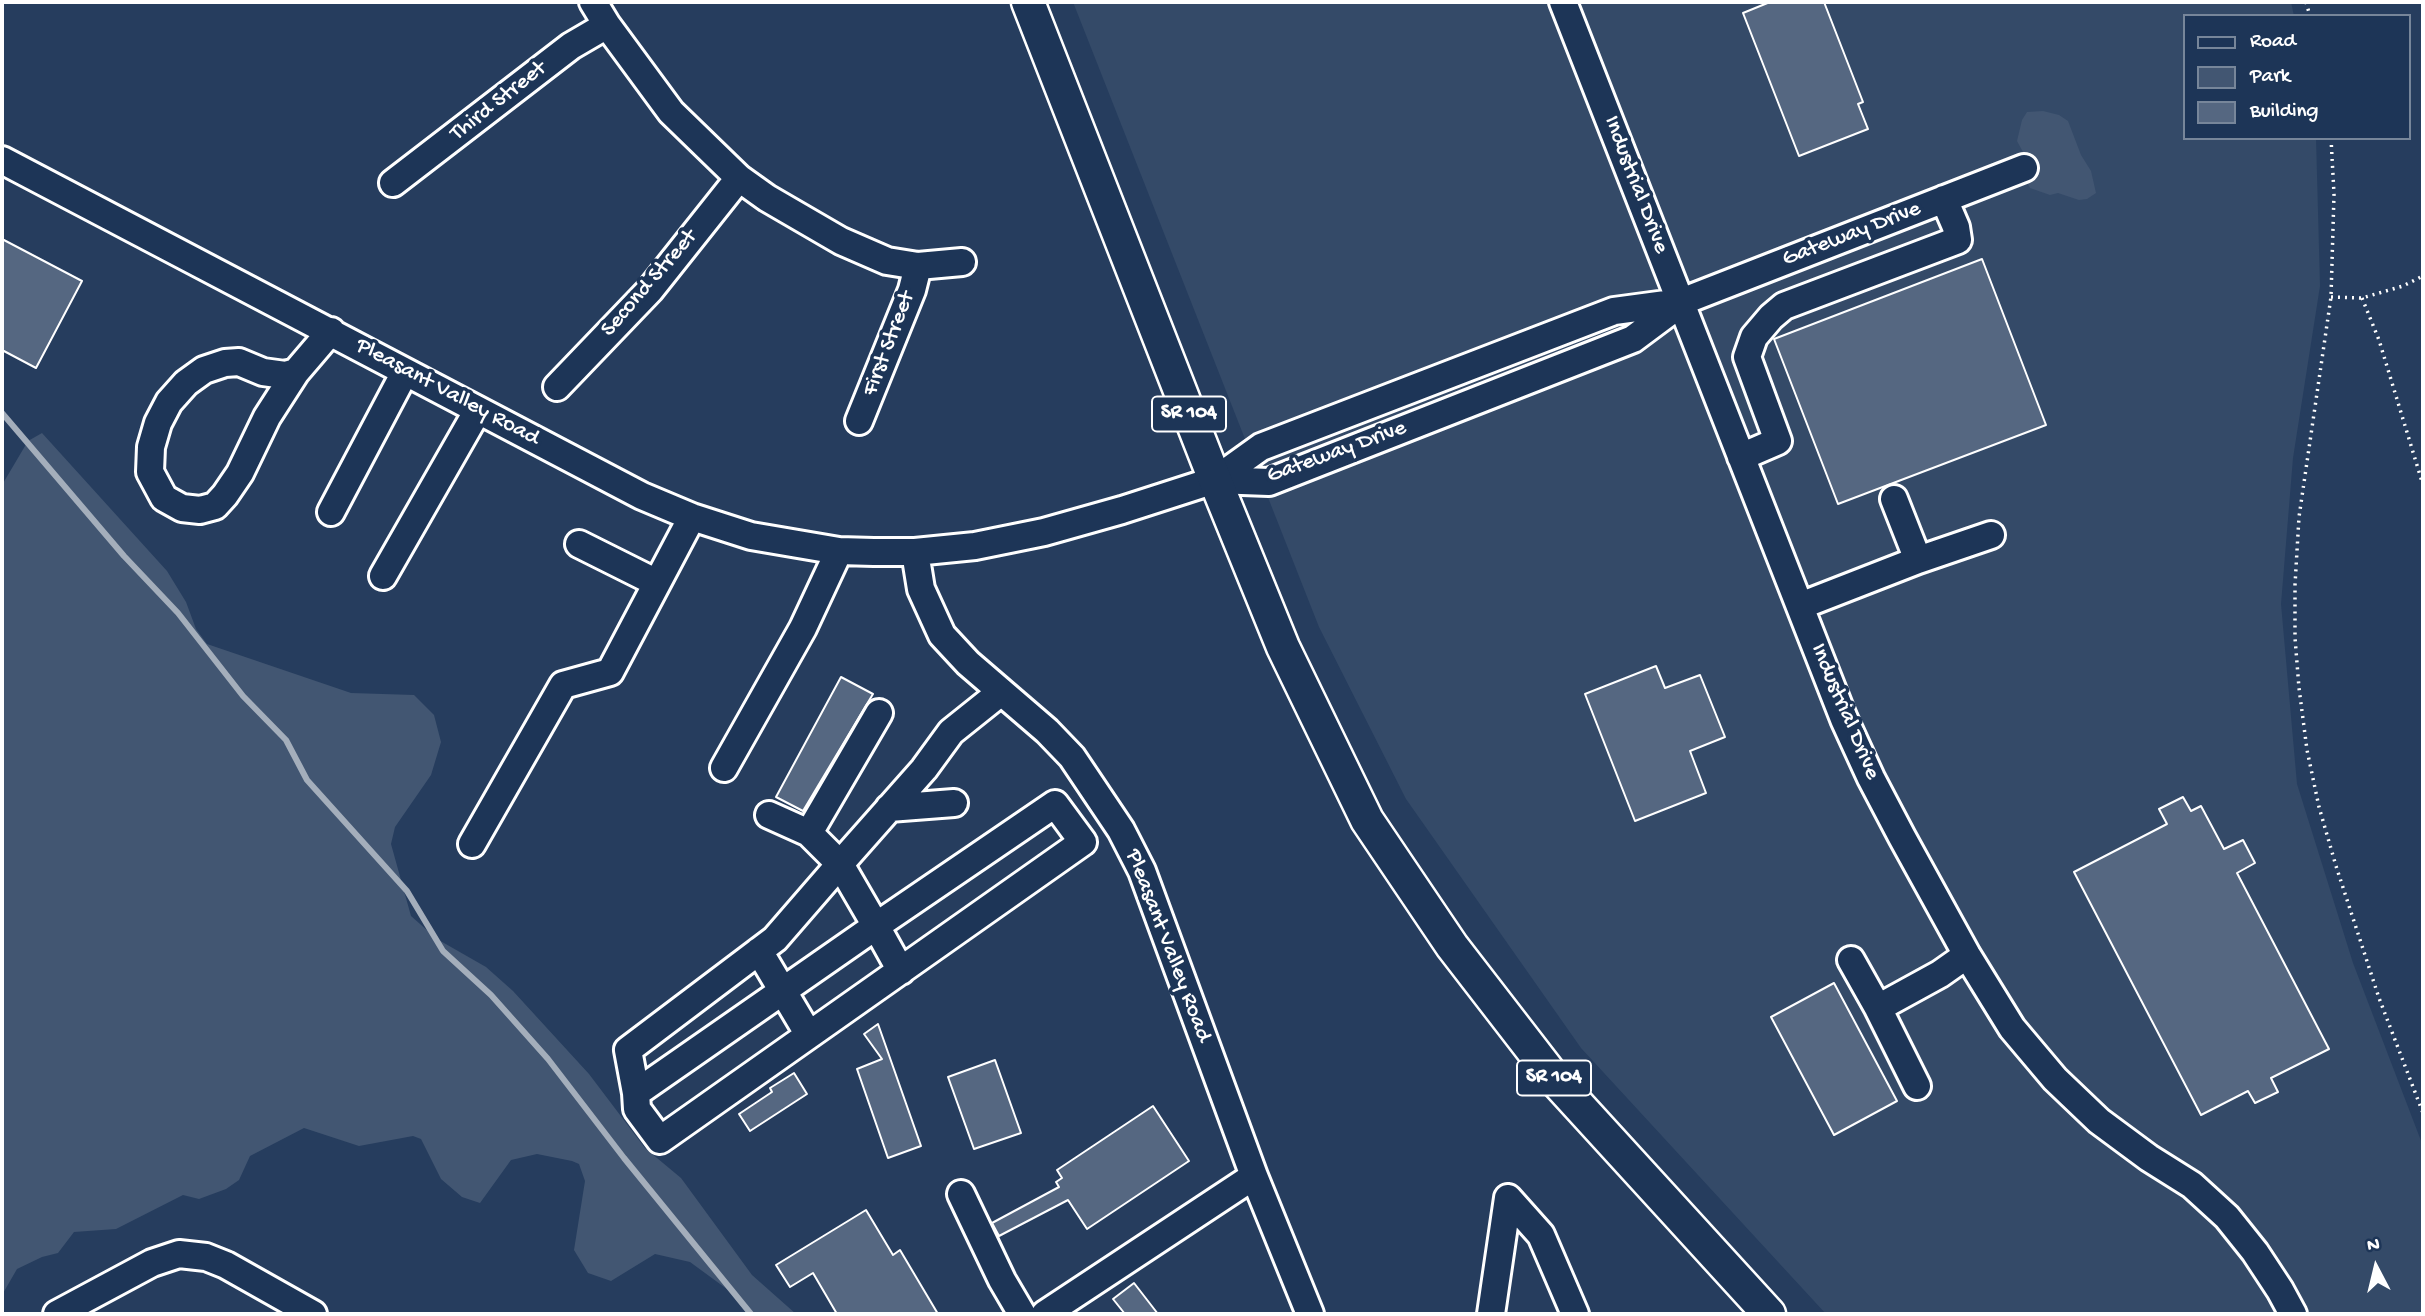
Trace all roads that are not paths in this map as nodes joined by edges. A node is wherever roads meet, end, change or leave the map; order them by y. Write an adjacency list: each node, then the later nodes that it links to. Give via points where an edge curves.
1 (593, 2): 4 (street)
2 (1028, 2): 20 (main road, SR 104)
3 (1563, 2): 12 (street, Industrial Drive)
4 (607, 25): 7 (street, via 671,113); 8 (street, Third Street, via 571,46)
5 (2, 160): 13 (street, Pleasant Valley Road)
6 (2024, 168): 9 (street, Gateway Drive)
7 (739, 178): 11 (street, via 841,240 887,261); 16 (street, Second Street, via 650,290)
8 (393, 183)
9 (1944, 199): 12 (street, Gateway Drive); 19 (street, via 1958,240 1784,306 1754,337 1747,357 1778,441)
10 (962, 262): 11 (street)
11 (918, 266): 18 (street, First Street)
12 (1681, 302): 19 (street, Industrial Drive); 20 (street, Gateway Drive, via 1614,311 1261,447); 20 (street, Gateway Drive, via 1633,339 1269,482)
13 (331, 331): 14 (street); 15 (street, Pleasant Valley Road)
14 (296, 372): 14 (street, via 285,375 239,362 225,363 186,383 169,402 151,447 150,472 164,498 183,508 215,506 240,473 267,417)
15 (405, 372): 17 (street, Pleasant Valley Road); 22 (street)
16 (557, 387)
17 (478, 410): 23 (street, Pleasant Valley Road, via 642,496); 29 (street)
18 (859, 421)
19 (1741, 457): 31 (street, Industrial Drive)
20 (1214, 480): 27 (street, Pleasant Valley Road, via 1044,533); 60 (main road, SR 104, via 1283,647 1367,820 1452,946 1557,1082)
21 (1894, 499): 28 (street)
22 (331, 512)
23 (692, 517): 26 (street, Pleasant Valley Road, via 751,536); 30 (street)
24 (1991, 535): 28 (street)
25 (579, 544): 30 (street)
26 (839, 551): 27 (street, Pleasant Valley Road); 34 (street, via 803,628)
27 (915, 552): 32 (street, Pleasant Valley Road, via 920,589 942,635)
28 (1918, 561): 31 (street)
29 (383, 576)
30 (657, 583): 39 (street, via 610,672 563,685)
31 (1800, 606): 43 (street, Industrial Drive, via 1871,778)
32 (1001, 692): 36 (street, via 951,732); 51 (street, Pleasant Valley Road, via 1072,757 1121,830 1142,871)
33 (879, 713): 38 (street)
34 (724, 768)
35 (954, 803): 36 (street)
36 (890, 808): 40 (street)
37 (769, 815): 38 (street)
38 (809, 833): 40 (street)
39 (472, 844)
40 (839, 864): 41 (street); 42 (street, via 775,939)
41 (876, 926): 45 (street); 45 (street, via 1055,804 1083,842); 46 (street)
42 (759, 951): 46 (street); 50 (street, via 628,1050)
43 (1967, 955): 47 (street); 61 (street, Industrial Drive, via 2012,1028 2055,1079 2099,1121 2192,1185 2227,1217)
44 (1851, 960): 47 (street)
45 (901, 971): 48 (street)
46 (782, 992): 48 (street); 50 (street)
47 (1878, 1008): 49 (street)
48 (809, 1035): 50 (street, via 660,1140 637,1109)
49 (1917, 1086)
50 (636, 1094)
51 (1254, 1176): 56 (street); 57 (street, Pleasant Valley Road)
52 (961, 1194): 55 (street)
53 (57, 1314): 54 (street, via 152,1262 178,1254 226,1265)
54 (313, 1314)
55 (1022, 1314)
56 (1045, 1314)
57 (1310, 1314)
58 (1491, 1314): 59 (street, via 1508,1198 1541,1235)
59 (1575, 1314)
60 (1769, 1314)
61 (2293, 1314)

